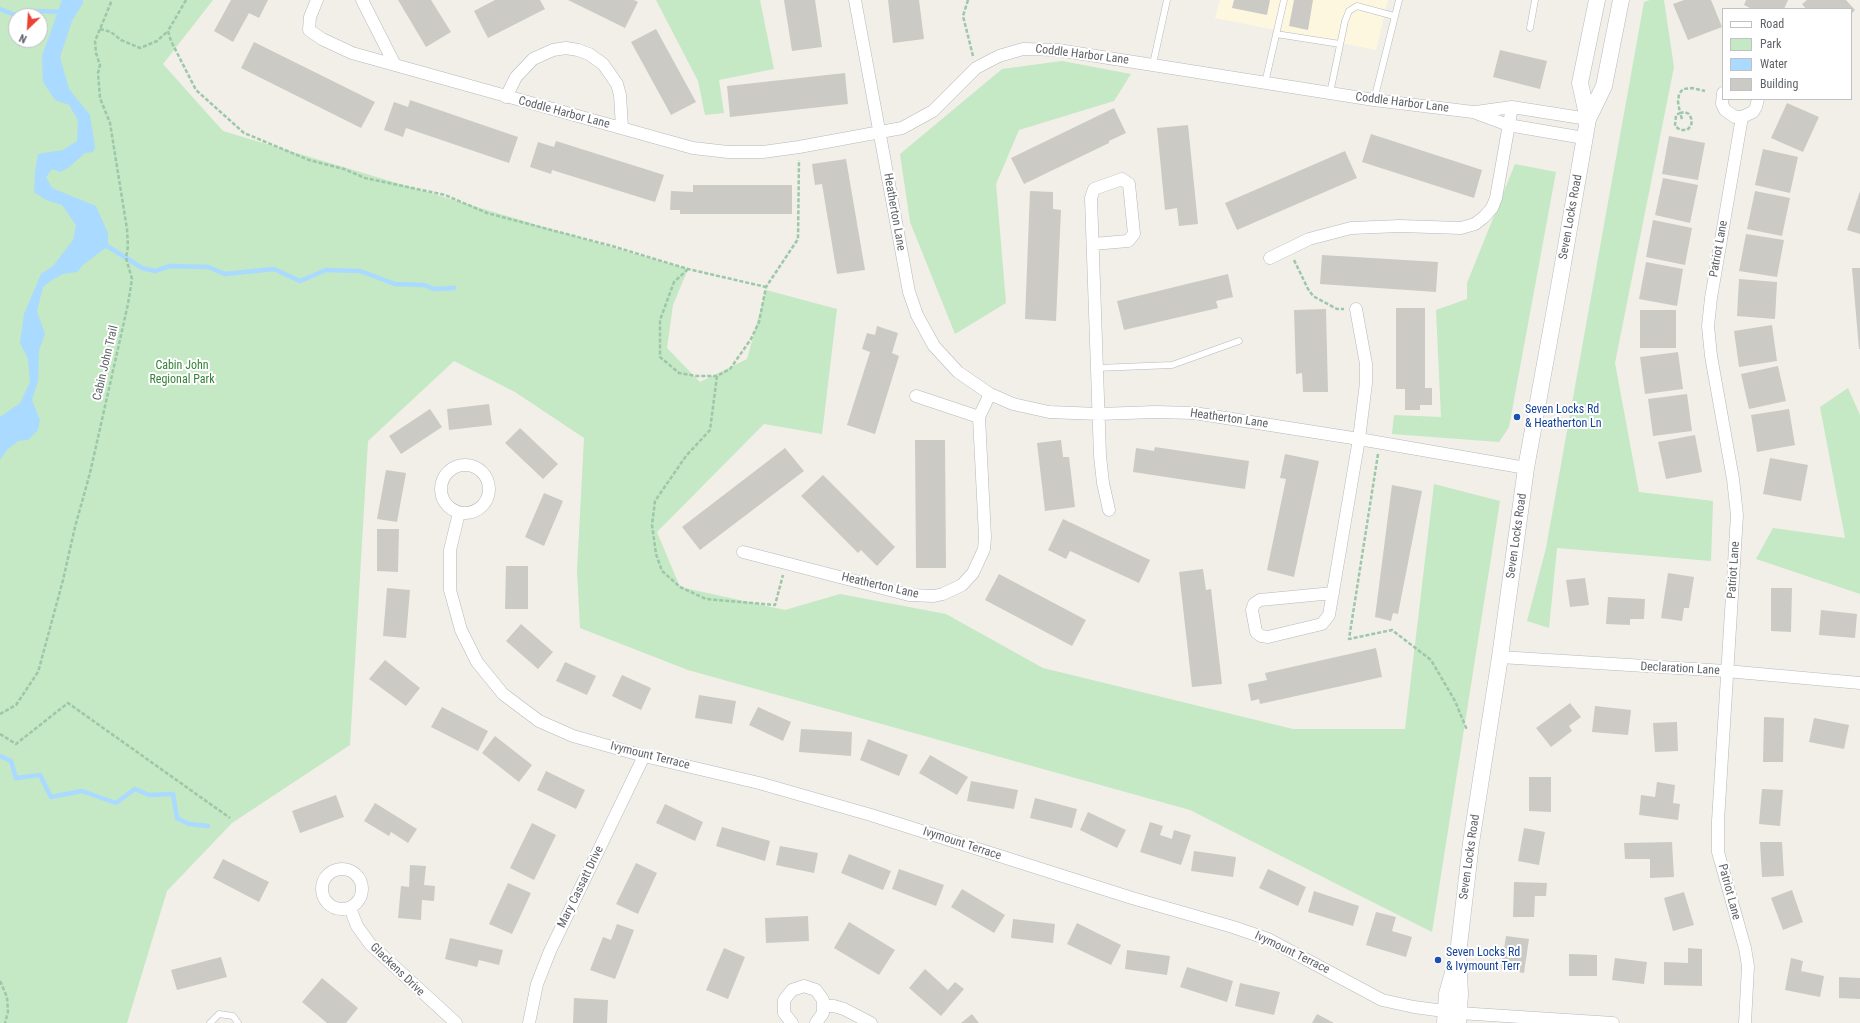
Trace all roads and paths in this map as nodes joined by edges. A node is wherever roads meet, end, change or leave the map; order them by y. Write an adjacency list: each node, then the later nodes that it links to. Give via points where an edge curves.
1 (112, 0): 15 (path, Cabin John Trail)
2 (186, 0): 16 (path)
3 (317, 0): 20 (street, Coddle Harbor Lane, via 310,17 309,30 352,53)
4 (362, 0): 20 (street)
5 (855, 0): 37 (street, Heatherton Lane)
6 (968, 0): 21 (path, via 963,16)
7 (1167, 0): 19 (lane)
8 (1284, 0): 17 (lane)
9 (1398, 0): 13 (lane)
10 (1535, 0): 14 (lane)
11 (1597, 0): 33 (main road, Seven Locks Road, via 1580,83)
12 (1621, 0): 33 (main road, Seven Locks Road, via 1604,86)
13 (1394, 16): 18 (lane, via 1357,6 1349,11); 26 (lane)
14 (1530, 28)
15 (100, 29): 16 (path, via 111,32 121,40 140,48 157,41); 64 (path, Cabin John Trail, via 95,41 100,65 100,98 110,123 128,229 126,258 132,279 90,473 38,672 16,705)
16 (168, 31): 43 (path, via 196,90 244,133 309,160 344,169 365,178 446,195 487,213)
17 (1276, 34): 18 (lane); 22 (lane)
18 (1340, 44): 24 (lane)
19 (1153, 64): 21 (street, Coddle Harbor Lane, via 1058,50 1023,49 999,56); 22 (street, Coddle Harbor Lane)
20 (395, 65): 25 (street, Coddle Harbor Lane)
21 (976, 68): 37 (street, Coddle Harbor Lane, via 933,111 902,128)
22 (1265, 83): 24 (street, Coddle Harbor Lane)
23 (1705, 91): 31 (path, via 1683,89 1679,94)
24 (1330, 93): 26 (street, Coddle Harbor Lane)
25 (506, 97): 36 (street, Coddle Harbor Lane); 36 (street, Coddle Harbor Lane, via 516,76 533,59 553,50 578,50 590,54 603,64 617,84)
26 (1374, 100): 30 (street, Coddle Harbor Lane)
27 (1722, 100): 32 (street, via 1725,110 1735,117)
28 (1758, 100): 32 (street, via 1753,112)
29 (1512, 107): 30 (street, Coddle Harbor Lane); 33 (street, Coddle Harbor Lane); 35 (street)
30 (1473, 112): 35 (street, Coddle Harbor Lane)
31 (1680, 113): 31 (path, via 1676,115 1674,126 1686,130 1691,126 1690,114); 34 (path)
32 (1742, 117): 62 (street, Patriot Lane, via 1708,326 1737,515)
33 (1588, 120): 38 (main road, Seven Locks Road)
34 (1682, 120)
35 (1508, 125): 38 (street, Coddle Harbor Lane); 41 (street, via 1496,198 1492,208 1475,224 1461,228 1351,228 1308,239)
36 (622, 128): 39 (street, Coddle Harbor Lane, via 693,148 728,152 762,152)
37 (880, 133): 39 (street, Coddle Harbor Lane); 49 (street, Heatherton Lane, via 909,292 917,315 934,346 958,372)
38 (1584, 138): 55 (main road, Seven Locks Road)
39 (798, 147): 44 (path, via 798,239)
40 (1093, 244): 40 (street, via 1091,198 1094,189 1122,179 1129,184 1134,234 1128,241); 47 (street)
41 (1288, 248): 42 (street); 45 (path, via 1313,296 1337,309)
42 (1270, 258)
43 (688, 269): 44 (path); 48 (path, via 674,282 660,320 660,357 679,373)
44 (766, 287): 48 (path, via 759,322 751,339 730,369)
45 (1356, 309): 53 (street, via 1366,364)
46 (1238, 341): 47 (lane, via 1172,365)
47 (1097, 368): 51 (street)
48 (717, 376): 59 (path, via 710,430 686,456 655,501 652,525 656,554 662,571 680,587 706,599 775,605)
49 (990, 394): 51 (street, Heatherton Lane, via 1013,404 1049,412); 52 (street, Heatherton Lane)
50 (916, 396): 52 (street)
51 (1099, 414): 53 (street, Heatherton Lane, via 1194,413); 56 (street, via 1100,463)
52 (980, 417): 59 (street, Heatherton Lane, via 985,538 980,559 973,573 962,585 934,596 909,595)
53 (1359, 439): 54 (street, Heatherton Lane); 60 (street)
54 (1380, 443): 55 (street, Heatherton Lane); 65 (path, via 1349,639 1392,630 1431,660 1455,701)
55 (1526, 468): 61 (main road, Seven Locks Road)
56 (1109, 510)
57 (459, 513): 57 (street, via 467,514 481,508 489,495 488,480 478,469 471,466 456,466 445,476 442,483 442,498 452,510); 67 (street, Ivymount Terrace, via 450,550 450,590 461,630 477,662 503,694 540,721 573,736)
58 (743, 552): 59 (street, Heatherton Lane)
59 (787, 563)
60 (1333, 593): 60 (street, via 1329,616 1322,624 1268,637 1256,632 1252,610 1254,604 1260,600)
61 (1500, 657): 62 (street, Declaration Lane); 72 (main road, Seven Locks Road, via 1471,843 1458,954 1447,994)
62 (1726, 671): 63 (street, Declaration Lane); 82 (street, Patriot Lane, via 1718,852 1747,960)
63 (1860, 683)
64 (0, 714)
65 (1468, 730)
66 (0, 734): 68 (path, via 16,744 68,703)
67 (644, 756): 72 (street, Ivymount Terrace, via 759,783 871,815 1132,898 1233,927 1268,939 1382,1000); 77 (street, Mary Cassatt Drive, via 550,951 536,984)
68 (230, 818)
69 (350, 908): 76 (street, Glackens Drive, via 357,926 370,944)
70 (0, 981): 73 (path, via 8,1012)
71 (824, 1006): 78 (street, via 820,994 810,987 792,990 784,1000 783,1006 787,1018); 79 (street); 80 (street, via 844,1009)
72 (1452, 1017): 81 (street, Ivymount Terrace)
73 (5, 1023)
74 (210, 1023): 75 (lane, via 219,1014 232,1016)
75 (238, 1023)
76 (456, 1023)
77 (529, 1023)
78 (792, 1023)
79 (816, 1023)
80 (871, 1023)
81 (1613, 1023)
82 (1745, 1023)

